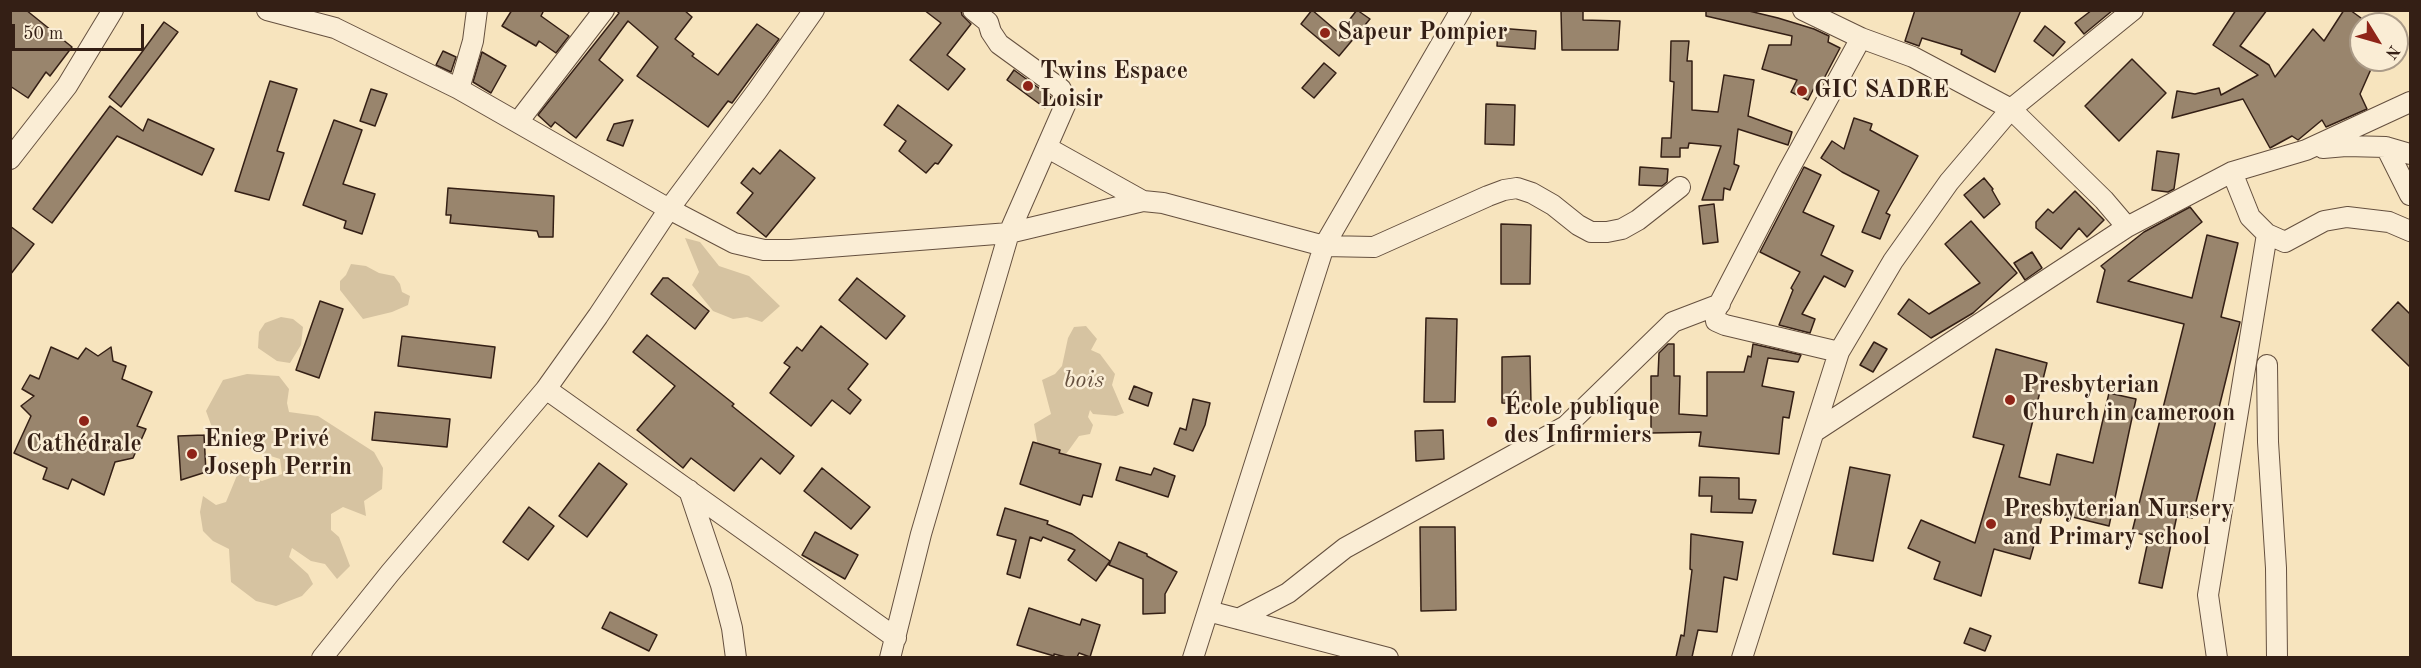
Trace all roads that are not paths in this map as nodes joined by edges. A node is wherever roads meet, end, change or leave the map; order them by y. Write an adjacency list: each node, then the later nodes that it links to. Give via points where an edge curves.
1 (113, 10): 19 (street, via 67,86)
2 (267, 10): 11 (street, via 335,28)
3 (477, 10): 11 (street)
4 (604, 10): 14 (street)
5 (814, 10): 24 (street)
6 (1461, 10): 29 (street)
7 (1803, 10): 10 (street)
8 (2133, 10): 13 (street)
9 (982, 13): 16 (street, via 999,44 1061,89 1066,103)
10 (1861, 38): 13 (street, via 1913,57); 30 (street)
11 (459, 89): 14 (street)
12 (2410, 102): 17 (street)
13 (2011, 109): 25 (street); 31 (street, via 1949,182 1893,261)
14 (518, 122): 24 (street)
15 (2386, 147): 17 (street); 18 (street); 22 (street)
16 (1048, 148): 23 (street); 27 (street)
17 (2306, 150): 20 (street)
18 (2410, 154)
19 (10, 159)
20 (2232, 172): 25 (street); 28 (street, via 2250,217)
21 (1680, 187): 29 (street, via 1638,220 1607,232 1591,232 1553,205 1517,188 1488,196 1374,247)
22 (2410, 195)
23 (1143, 201): 27 (street); 29 (street)
24 (669, 209): 27 (street, via 734,243 764,250); 33 (street)
25 (2127, 227): 34 (street)
26 (2410, 231): 28 (street, via 2389,222 2347,217 2324,221 2285,242)
27 (1009, 233): 38 (street, via 921,534)
28 (2267, 234): 45 (street, via 2208,595)
29 (1324, 246): 36 (street)
30 (1720, 304): 31 (street, via 1715,312 1716,321); 37 (street, via 1673,322 1566,426 1346,548 1288,593)
31 (1839, 352): 34 (street)
32 (2267, 365): 46 (street)
33 (546, 389): 35 (street); 39 (street)
34 (1814, 432): 44 (street)
35 (689, 490): 38 (street); 40 (street, via 721,585)
36 (1208, 611): 37 (street); 42 (street)
37 (1238, 619): 43 (street)
38 (897, 638): 41 (street)
39 (322, 657)
40 (736, 657)
41 (890, 657)
42 (1193, 657)
43 (1388, 657)
44 (1742, 657)
45 (2217, 657)
46 (2277, 657)

